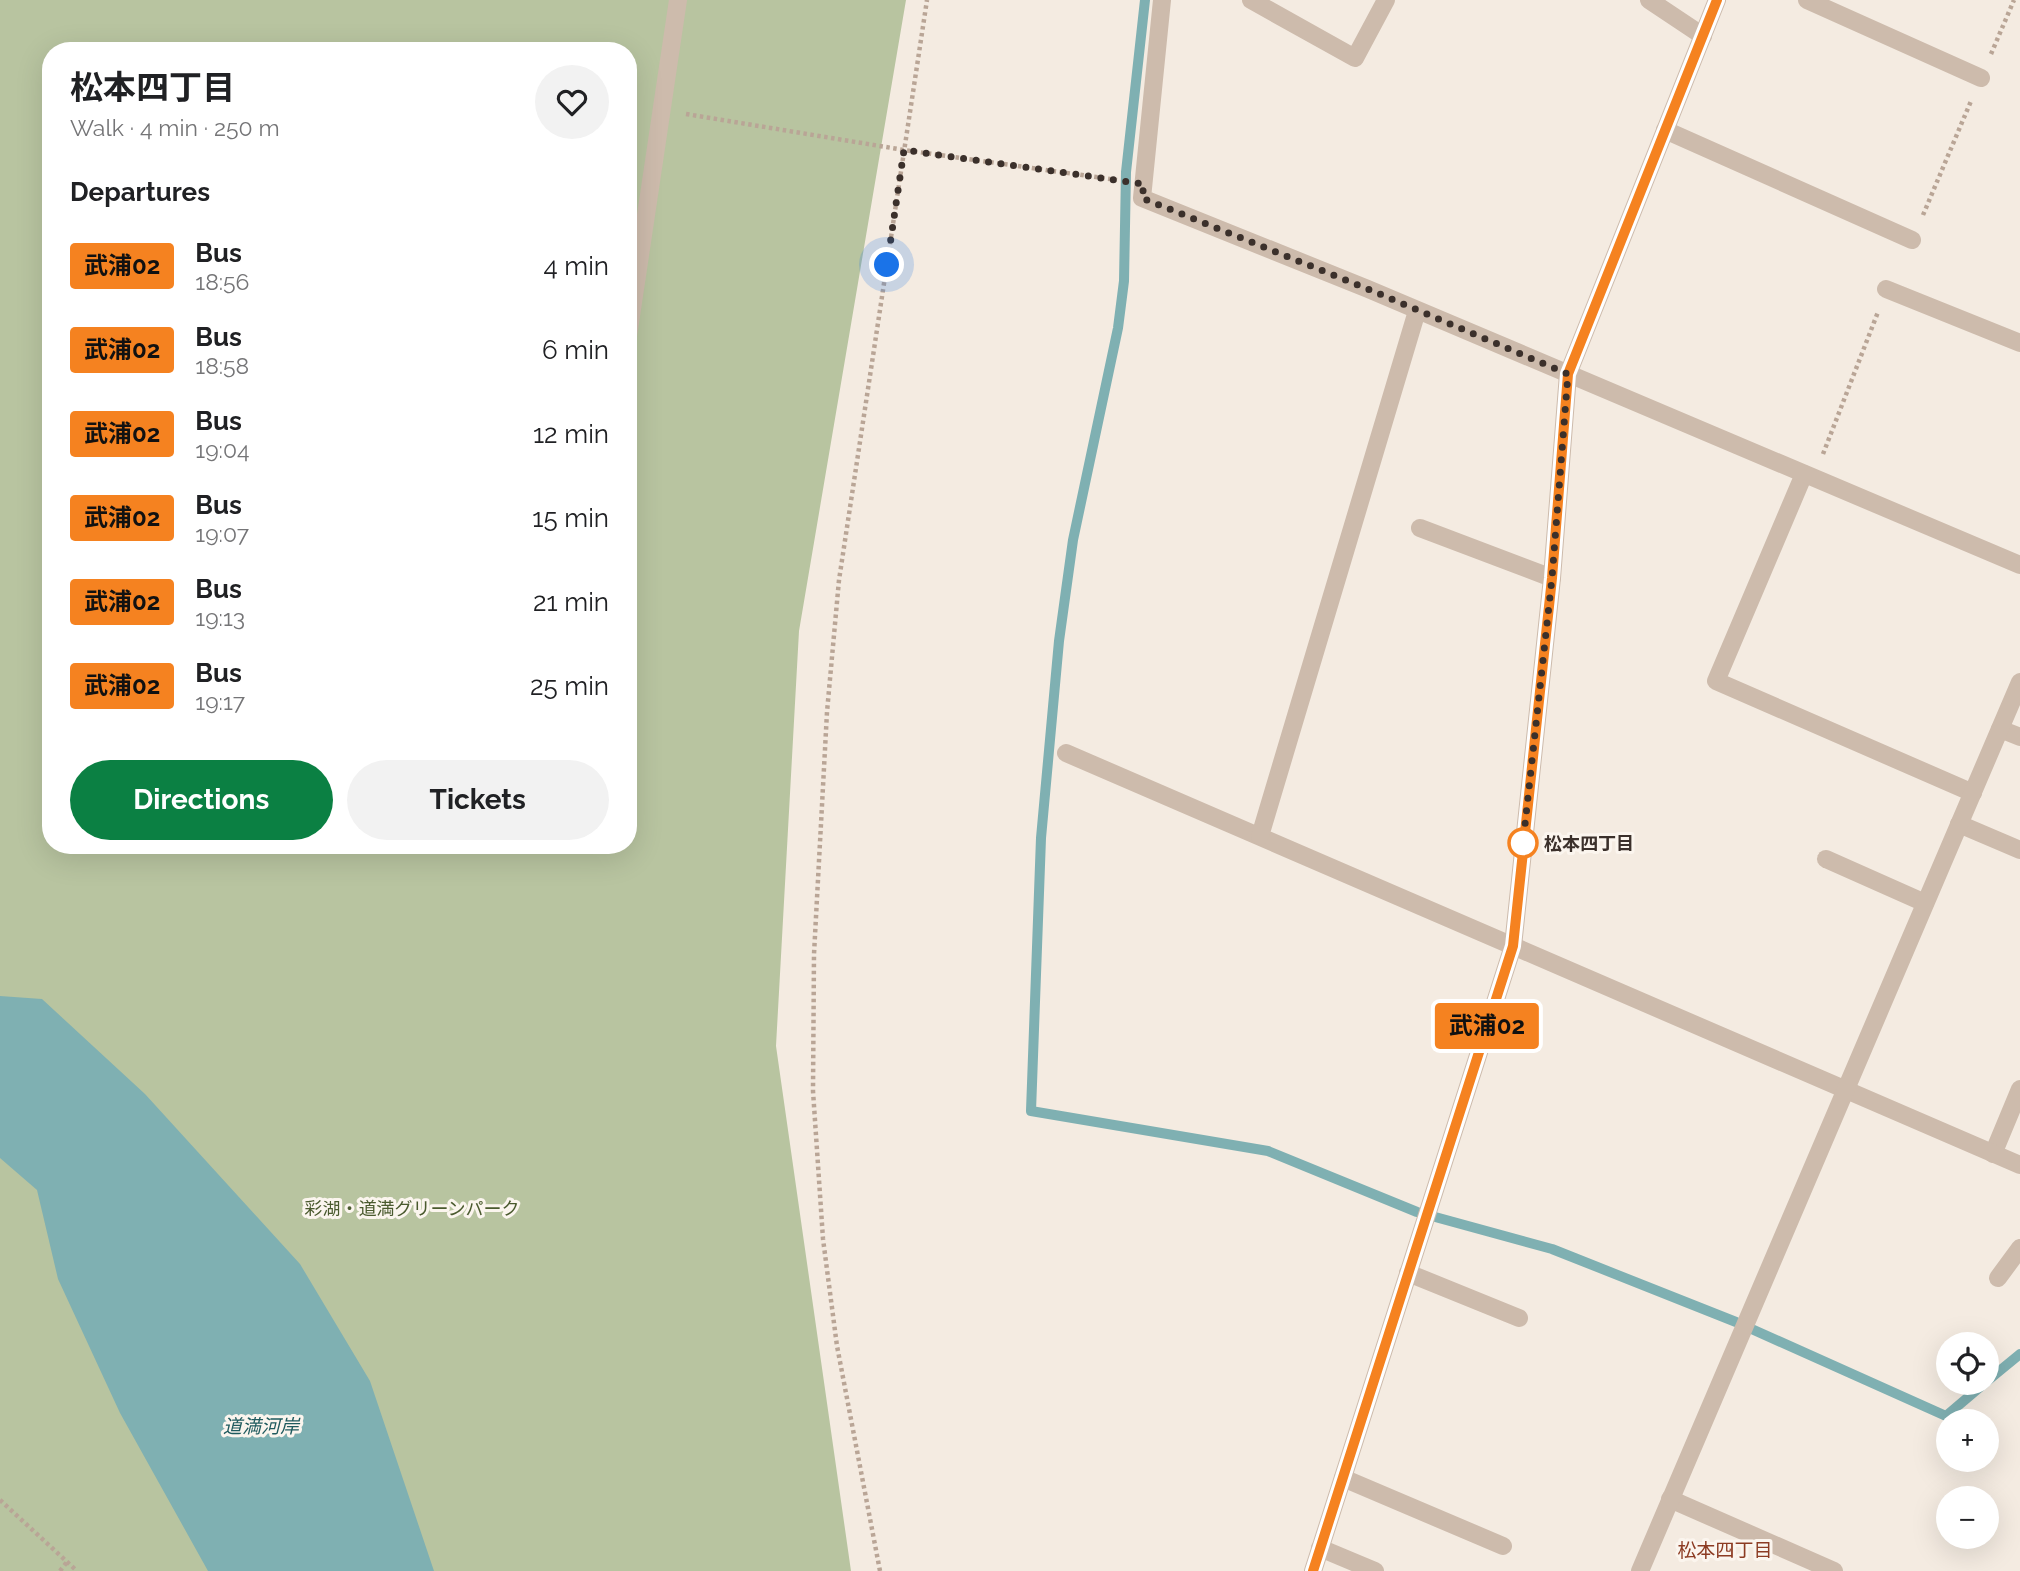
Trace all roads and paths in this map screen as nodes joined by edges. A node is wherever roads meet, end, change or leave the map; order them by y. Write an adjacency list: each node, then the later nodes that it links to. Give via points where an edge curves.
1 (678, 0): 11 (street)
2 (927, 0): 13 (path)
3 (1162, 0): 14 (street)
4 (1251, 0): 5 (street, via 1355,58)
5 (1386, 0)
6 (1649, 0): 9 (street)
7 (1717, 0): 9 (street)
8 (1807, 0): 10 (street)
9 (1703, 36): 12 (street)
10 (1981, 78)
11 (661, 110): 13 (path); 16 (street)
12 (1665, 130): 15 (street); 20 (street)
13 (904, 150): 14 (path); 52 (path, via 836,612 813,980 813,1091 823,1239 837,1346)
14 (1144, 184): 18 (street, via 1142,198)
15 (1912, 240)
16 (637, 274)
17 (1886, 289): 19 (street)
18 (1418, 311): 20 (street); 31 (street)
19 (2020, 343)
20 (1568, 374): 21 (street); 24 (street)
21 (1804, 474): 23 (street); 29 (street, via 1716,681)
22 (1420, 528): 24 (street)
23 (2020, 565)
24 (1552, 578): 35 (street)
25 (2020, 682): 26 (street)
26 (2000, 729): 27 (street); 29 (street)
27 (2020, 737)
28 (1066, 753): 31 (street)
29 (1973, 793): 30 (street)
30 (1959, 824): 32 (street); 34 (street)
31 (1260, 836): 35 (street)
32 (2020, 850)
33 (1826, 859): 34 (street)
34 (1925, 903): 37 (street)
35 (1513, 946): 37 (street); 41 (street)
36 (2020, 1089): 38 (street)
37 (1845, 1090): 38 (street); 45 (street)
38 (1993, 1154): 39 (street)
39 (2020, 1165)
40 (2020, 1248): 42 (street)
41 (1408, 1273): 43 (street); 44 (street)
42 (1998, 1278)
43 (1518, 1318)
44 (1343, 1478): 47 (street); 48 (street)
45 (1670, 1499): 55 (street); 56 (street)
46 (0, 1500): 49 (path)
47 (1503, 1546)
48 (1320, 1548): 53 (street); 54 (street)
49 (67, 1562): 50 (path); 51 (path)
50 (60, 1571)
51 (77, 1571)
52 (880, 1571)
53 (1313, 1571)
54 (1375, 1571)
55 (1640, 1571)
56 (1834, 1571)

